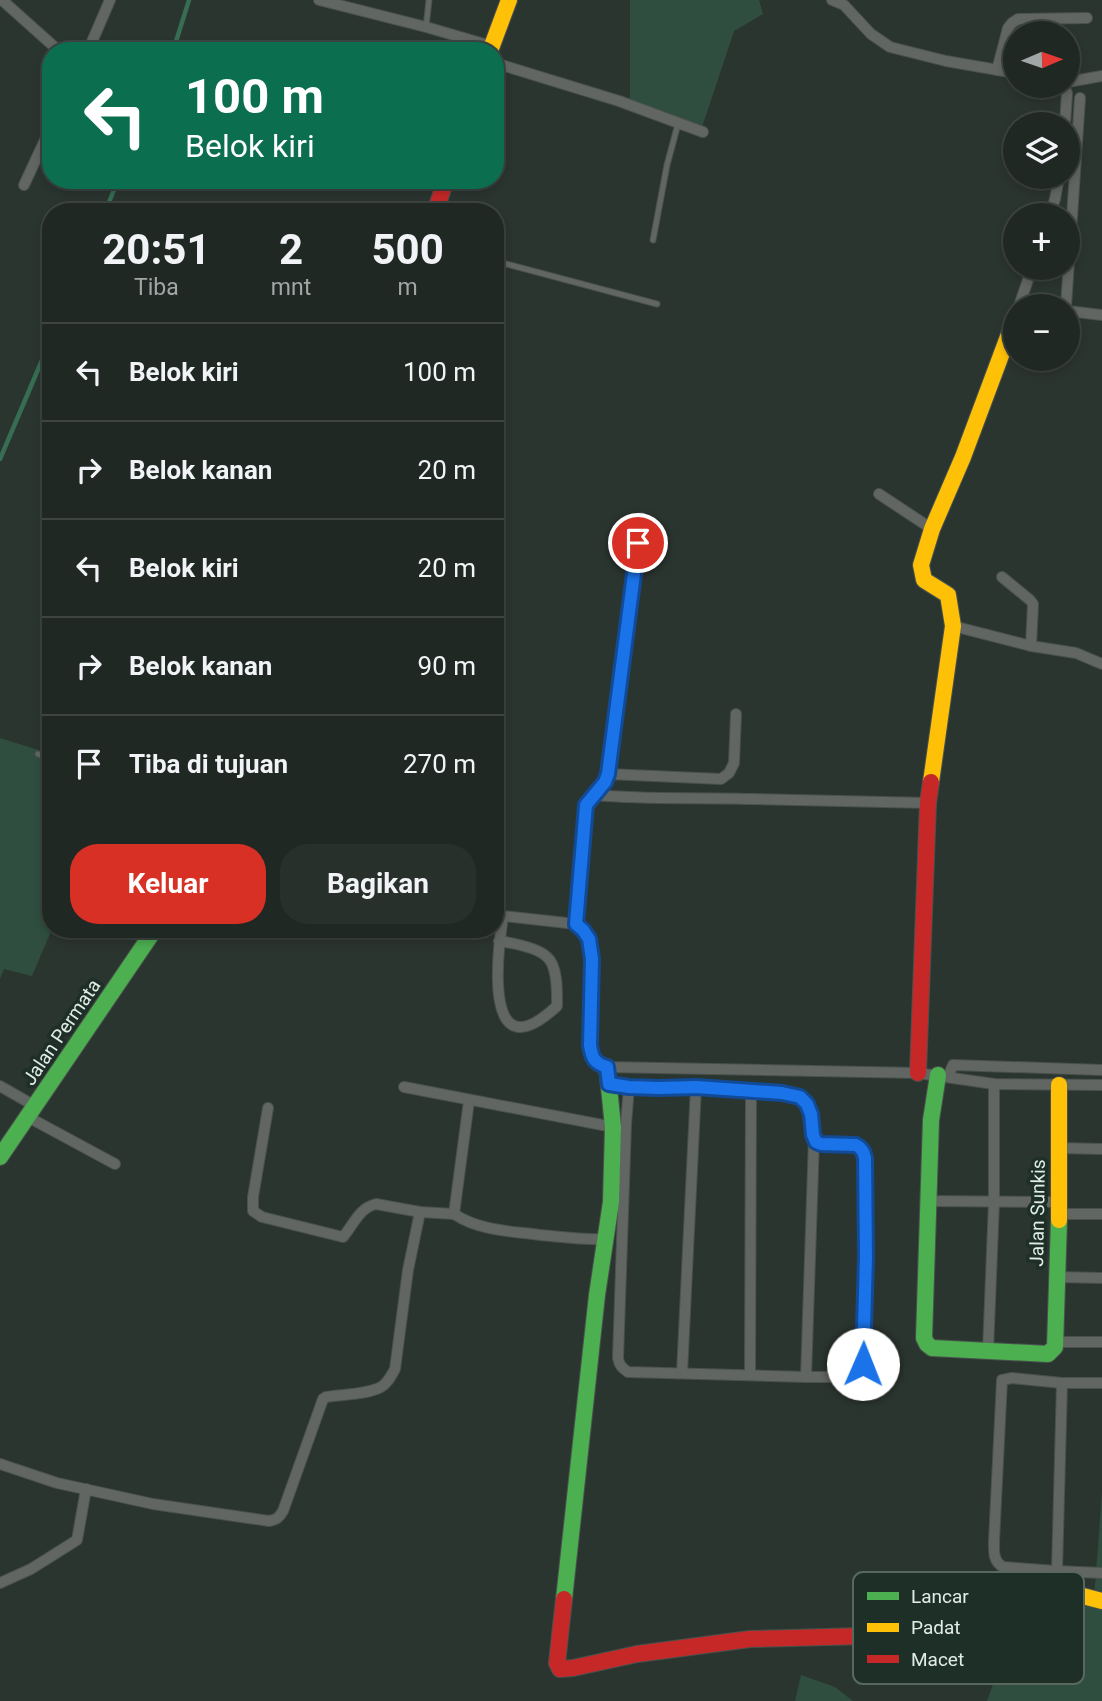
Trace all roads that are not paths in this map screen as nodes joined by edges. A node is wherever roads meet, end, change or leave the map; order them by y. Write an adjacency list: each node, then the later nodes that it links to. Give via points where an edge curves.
1 (2, 0): 9 (street)
2 (110, 0): 10 (street)
3 (319, 0): 8 (street)
4 (429, 0): 8 (lane)
5 (509, 0): 12 (street)
6 (832, 0): 14 (street, via 844,5 890,47)
7 (1087, 18): 14 (street, via 1018,19 1008,28)
8 (426, 27): 11 (street)
9 (49, 42)
10 (92, 42)
11 (472, 42)
12 (493, 42)
13 (504, 66): 19 (street)
14 (997, 70): 15 (street)
15 (1003, 71)
16 (1102, 76): 17 (street)
17 (1080, 81)
18 (1080, 98): 25 (street)
19 (678, 124): 20 (street); 23 (lane)
20 (703, 132)
21 (42, 146): 22 (street)
22 (24, 185)
23 (653, 240)
24 (504, 263): 26 (lane)
25 (1068, 294)
26 (657, 304)
27 (1080, 311): 28 (street)
28 (1102, 314)
29 (1003, 352): 32 (street)
30 (879, 494): 32 (street)
31 (641, 518): 40 (street)
32 (932, 529): 34 (street, via 922,575 948,595)
33 (1002, 577): 35 (street, via 1033,604)
34 (953, 626): 35 (street); 42 (street)
35 (1031, 646): 36 (street, via 1076,653)
36 (1102, 664)
37 (736, 713): 40 (street, via 733,763 720,779)
38 (38, 754): 39 (lane)
39 (42, 756)
40 (608, 774): 41 (street)
41 (595, 795): 42 (street); 44 (street, via 586,805)
42 (928, 803): 49 (street)
43 (504, 917): 44 (street)
44 (576, 924): 50 (street, via 589,939 592,959 591,1055)
45 (149, 938): 63 (street, Jalan Permata)
46 (499, 941): 46 (street, via 499,1002 508,1022 525,1027 556,1006 552,965 529,947)
47 (1032, 1067): 48 (street); 51 (street, via 953,1065); 53 (street)
48 (1102, 1069)
49 (918, 1073): 50 (street); 51 (street)
50 (608, 1076): 58 (street); 64 (street)
51 (943, 1076): 52 (street); 70 (street, via 931,1120)
52 (994, 1084): 53 (street); 71 (street)
53 (1033, 1084): 54 (street)
54 (1059, 1085): 55 (street); 66 (street, Jalan Sunkis)
55 (1102, 1085)
56 (0, 1086): 63 (street)
57 (404, 1087): 61 (street)
58 (629, 1087): 59 (street); 82 (street, via 618,1363 628,1372)
59 (696, 1087): 60 (street); 82 (street)
60 (751, 1091): 65 (street, via 800,1097 811,1114); 83 (street)
61 (469, 1101): 64 (street); 74 (street)
62 (268, 1108): 73 (street, via 253,1211 343,1237 370,1205)
63 (32, 1112): 68 (street, Jalan Permata); 69 (street)
64 (612, 1127): 76 (street)
65 (814, 1139): 84 (street); 84 (street, via 821,1144 856,1145 864,1152 863,1364 860,1374 852,1377)
66 (1059, 1148): 67 (street); 72 (street, Jalan Sunkis)
67 (1102, 1149)
68 (0, 1157)
69 (115, 1164)
70 (928, 1201): 71 (street); 81 (street, via 924,1338 932,1348)
71 (994, 1202): 72 (street); 81 (street)
72 (1059, 1208): 75 (street); 77 (street, Jalan Sunkis)
73 (420, 1212): 74 (street); 88 (street, via 395,1369 383,1386 323,1399 280,1517 269,1521)
74 (454, 1214): 76 (street, via 492,1230)
75 (1102, 1214)
76 (606, 1239): 96 (street, via 569,1549 560,1669 750,1639)
77 (1057, 1277): 78 (street); 79 (street, Jalan Sunkis)
78 (1102, 1278)
79 (1056, 1342): 80 (street); 81 (street, via 1048,1354)
80 (1102, 1342)
81 (988, 1351)
82 (682, 1373): 83 (street)
83 (750, 1374): 84 (street)
84 (806, 1377)
85 (1062, 1383): 86 (street); 89 (street); 89 (street, via 1002,1380 994,1541 995,1558 1003,1567)
86 (1102, 1383)
87 (0, 1464): 88 (street)
88 (86, 1489): 93 (street, via 77,1540)
89 (1057, 1571): 90 (street)
90 (1080, 1572)
91 (1084, 1572): 92 (street)
92 (1102, 1573)
93 (0, 1583)
94 (1084, 1596): 95 (street)
95 (1102, 1601)
96 (853, 1636)

